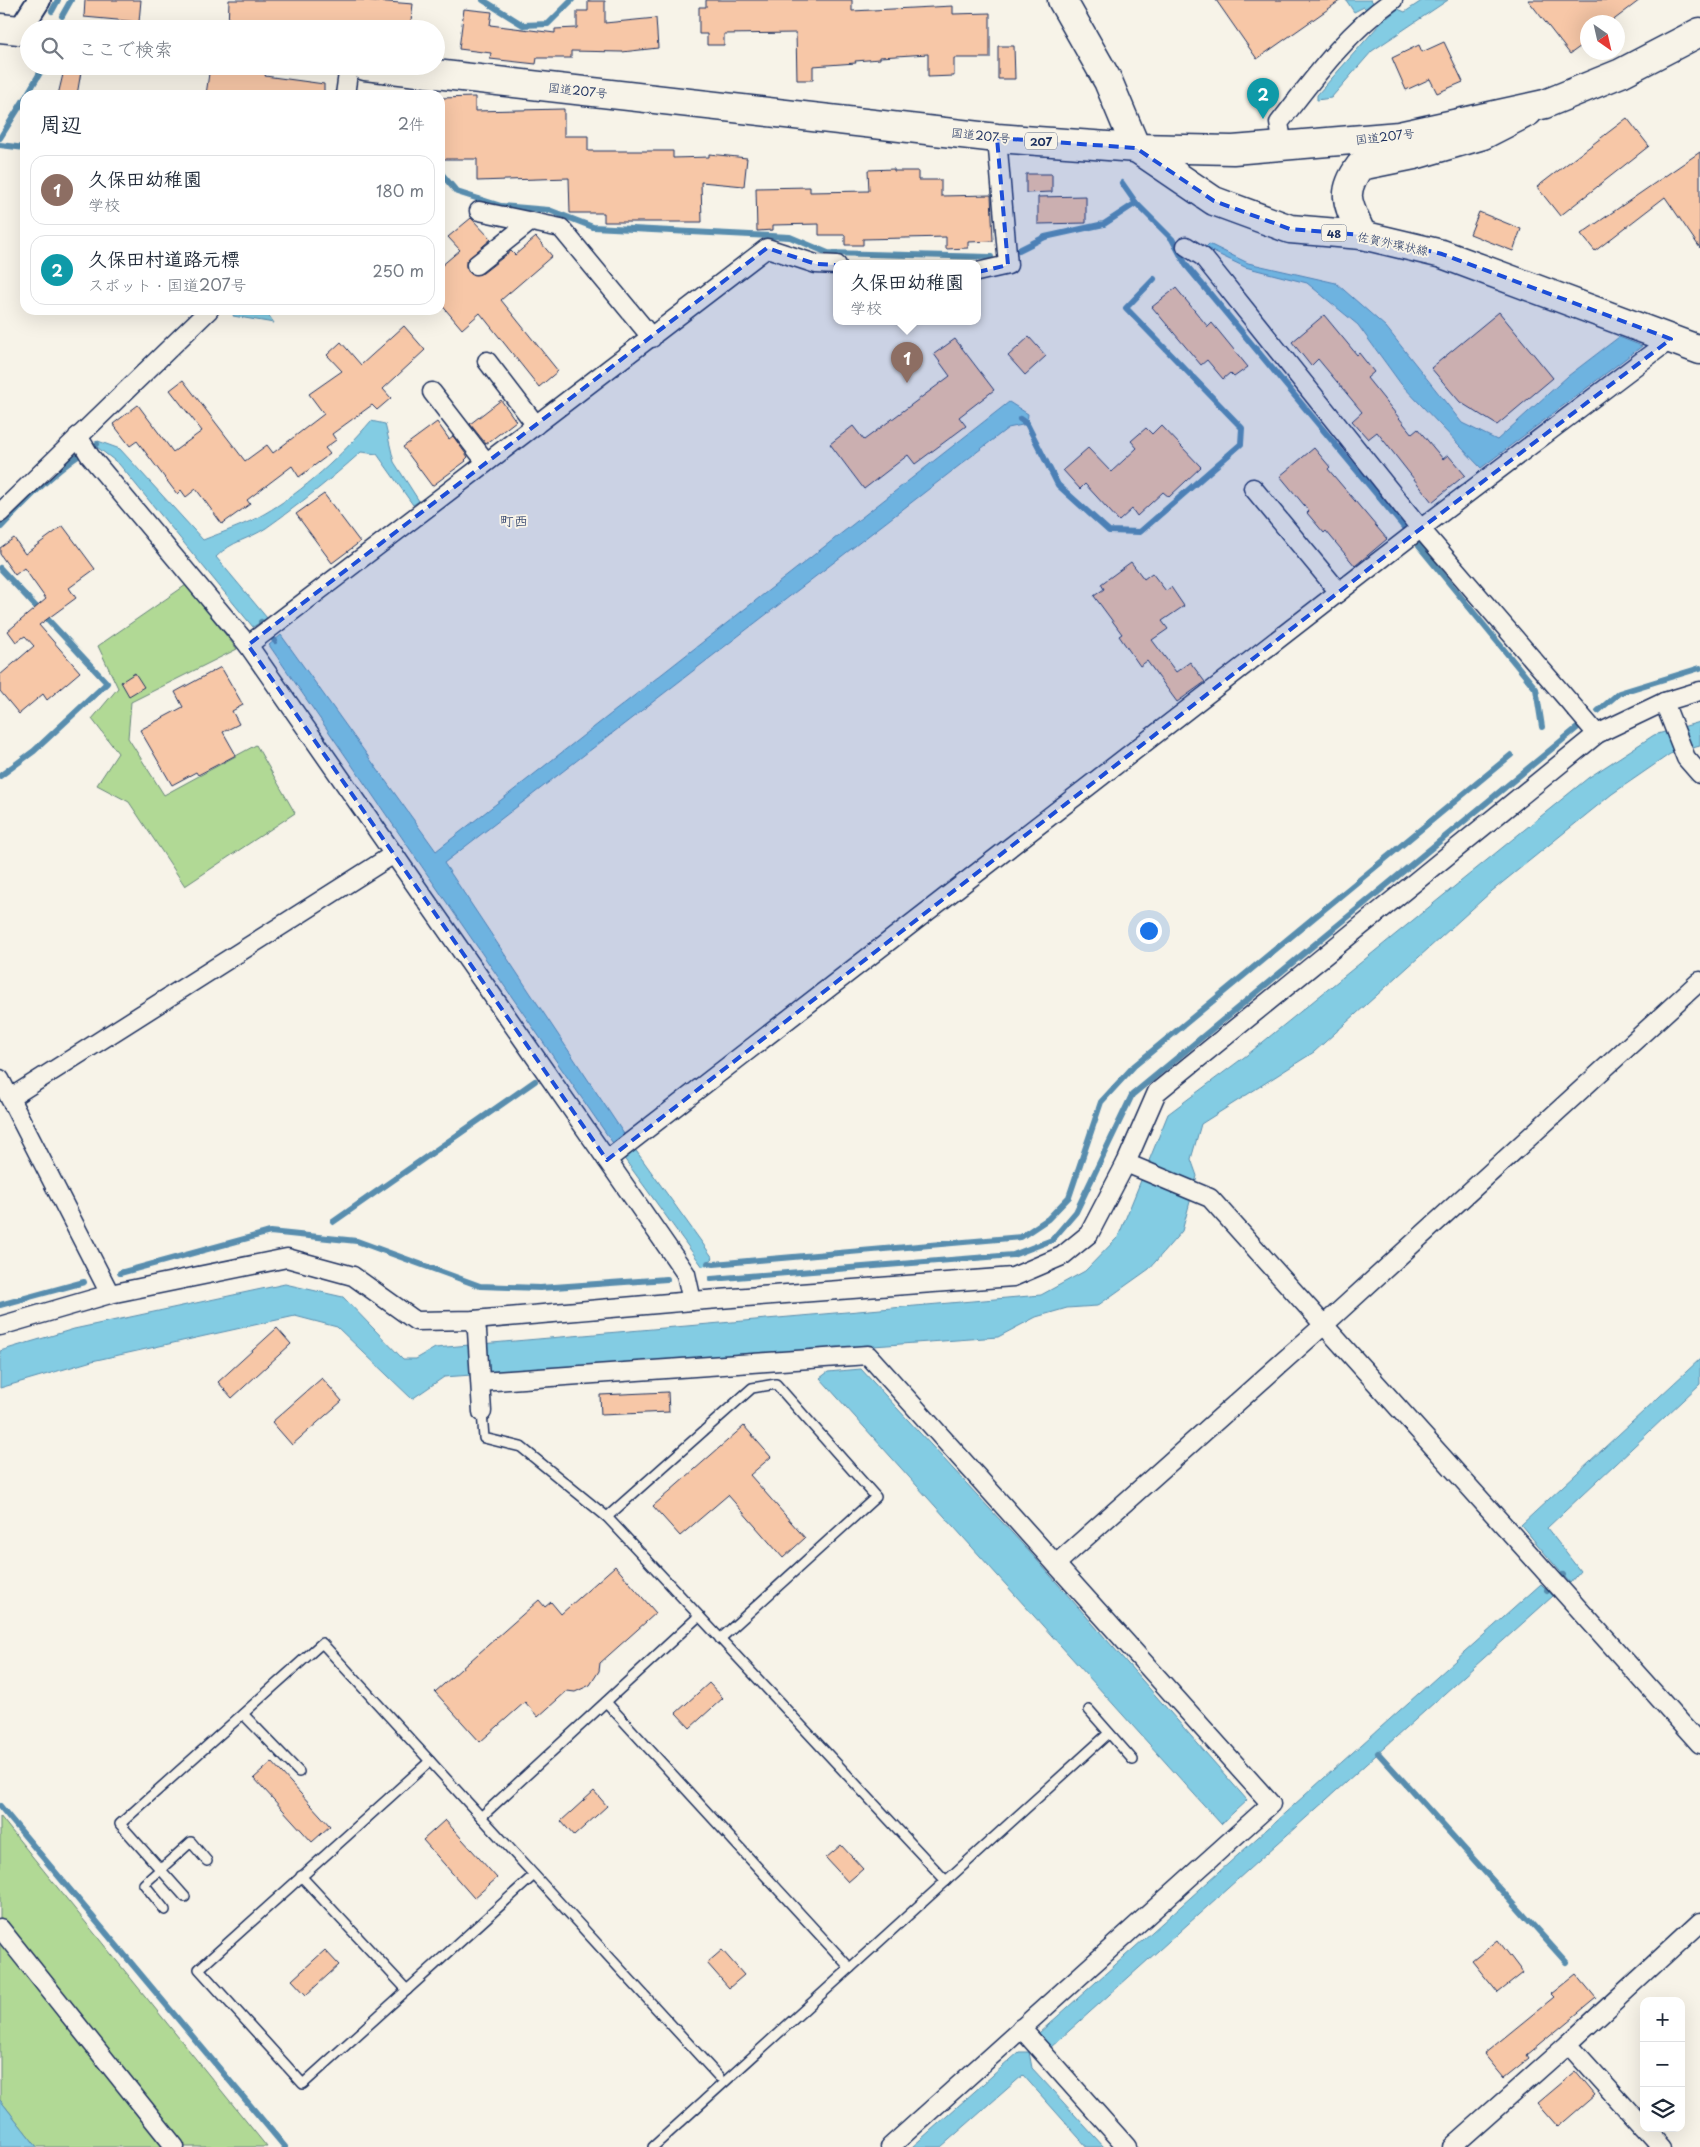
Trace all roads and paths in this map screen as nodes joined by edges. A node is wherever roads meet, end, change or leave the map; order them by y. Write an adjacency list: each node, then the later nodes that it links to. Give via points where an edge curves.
1 (39, 0): 4 (street)
2 (1062, 0): 12 (main road, via 1108,82)
3 (1388, 3): 11 (street, via 1368,18 1327,61 1280,123)
4 (24, 20)
5 (1700, 32): 9 (main road, 国道207号 / 207, via 1621,73)
6 (348, 75): 8 (street)
7 (444, 75): 10 (main road, 国道207号 / 207)
8 (346, 90)
9 (1545, 104): 11 (main road, 国道207号 / 207, via 1399,136); 15 (main road, 48, via 1483,135 1414,155 1360,166 1349,181 1346,193)
10 (997, 138): 12 (main road, 国道207号 / 207); 19 (street, via 1008,266)
11 (1283, 146): 12 (main road, 国道207号 / 207, via 1223,150)
12 (1136, 148): 15 (main road, 佐賀外環状線 / 48, via 1214,201 1290,229)
13 (479, 211): 14 (street)
14 (530, 222): 17 (street); 21 (street, via 561,228)
15 (1362, 235): 22 (main road, 佐賀外環状線 / 48, via 1442,254)
16 (1186, 246): 31 (street, via 1203,257)
17 (476, 265)
18 (833, 265): 21 (street, via 816,264 767,248)
19 (981, 271)
20 (204, 315): 27 (street)
21 (652, 338): 26 (street)
22 (1671, 339): 23 (main road, 佐賀外環状線 / 48); 31 (street)
23 (1700, 350)
24 (487, 361): 26 (street)
25 (432, 392): 28 (street)
26 (536, 425): 28 (street)
27 (78, 436): 30 (street); 33 (street, via 90,456)
28 (486, 462): 33 (street)
29 (1253, 488): 32 (street)
30 (0, 513)
31 (1420, 528): 32 (street); 36 (street)
32 (1339, 592): 42 (street)
33 (254, 641): 38 (street)
34 (1700, 691): 35 (street)
35 (1664, 702): 36 (street); 37 (street, via 1686,758)
36 (1597, 734): 43 (street, via 1157,1092)
37 (1700, 774)
38 (394, 854): 41 (street); 42 (street)
39 (1700, 981): 46 (street)
40 (0, 1079): 41 (street)
41 (10, 1098): 44 (street)
42 (611, 1157): 45 (street, via 686,1274)
43 (1126, 1163): 45 (street, via 1088,1234 1062,1256 1013,1277); 46 (street, via 1210,1198)
44 (110, 1294): 47 (street, via 287,1258 353,1276 416,1321); 48 (street)
45 (692, 1301): 47 (street)
46 (1325, 1324): 52 (street); 59 (street)
47 (476, 1325): 49 (street)
48 (0, 1326)
49 (481, 1381): 50 (street); 52 (street, via 868,1355)
50 (482, 1412): 51 (lane, via 484,1438 521,1447)
51 (607, 1517): 53 (lane); 54 (lane, via 752,1388 776,1384 876,1497)
52 (1056, 1564): 75 (street, via 1271,1804)
53 (700, 1616): 54 (lane); 55 (lane)
54 (720, 1638): 68 (lane)
55 (606, 1702): 63 (lane); 73 (lane)
56 (1089, 1710): 58 (lane)
57 (243, 1714): 61 (lane, via 322,1642); 62 (lane); 65 (lane, via 120,1824)
58 (1109, 1733): 60 (lane); 68 (lane)
59 (1700, 1744)
60 (1133, 1760)
61 (430, 1761): 63 (lane); 67 (lane)
62 (298, 1772)
63 (481, 1817): 66 (lane)
64 (208, 1861): 65 (lane, via 190,1842)
65 (160, 1869): 69 (lane); 70 (lane, via 144,1884)
66 (534, 1875): 74 (lane); 77 (lane)
67 (301, 1876): 74 (lane); 74 (lane, via 199,1968 303,2084)
68 (946, 1881): 73 (lane)
69 (185, 1897)
70 (165, 1910)
71 (1700, 1922): 76 (street)
72 (0, 1928): 80 (street)
73 (850, 1968): 81 (lane)
74 (407, 1990)
75 (1022, 2028): 82 (street); 83 (street)
76 (1568, 2044): 78 (street); 84 (street)
77 (719, 2077)
78 (1640, 2124)
79 (1648, 2132): 85 (street)
80 (175, 2147)
81 (653, 2147)
82 (890, 2147)
83 (1127, 2147)
84 (1452, 2147)
85 (1661, 2147)

